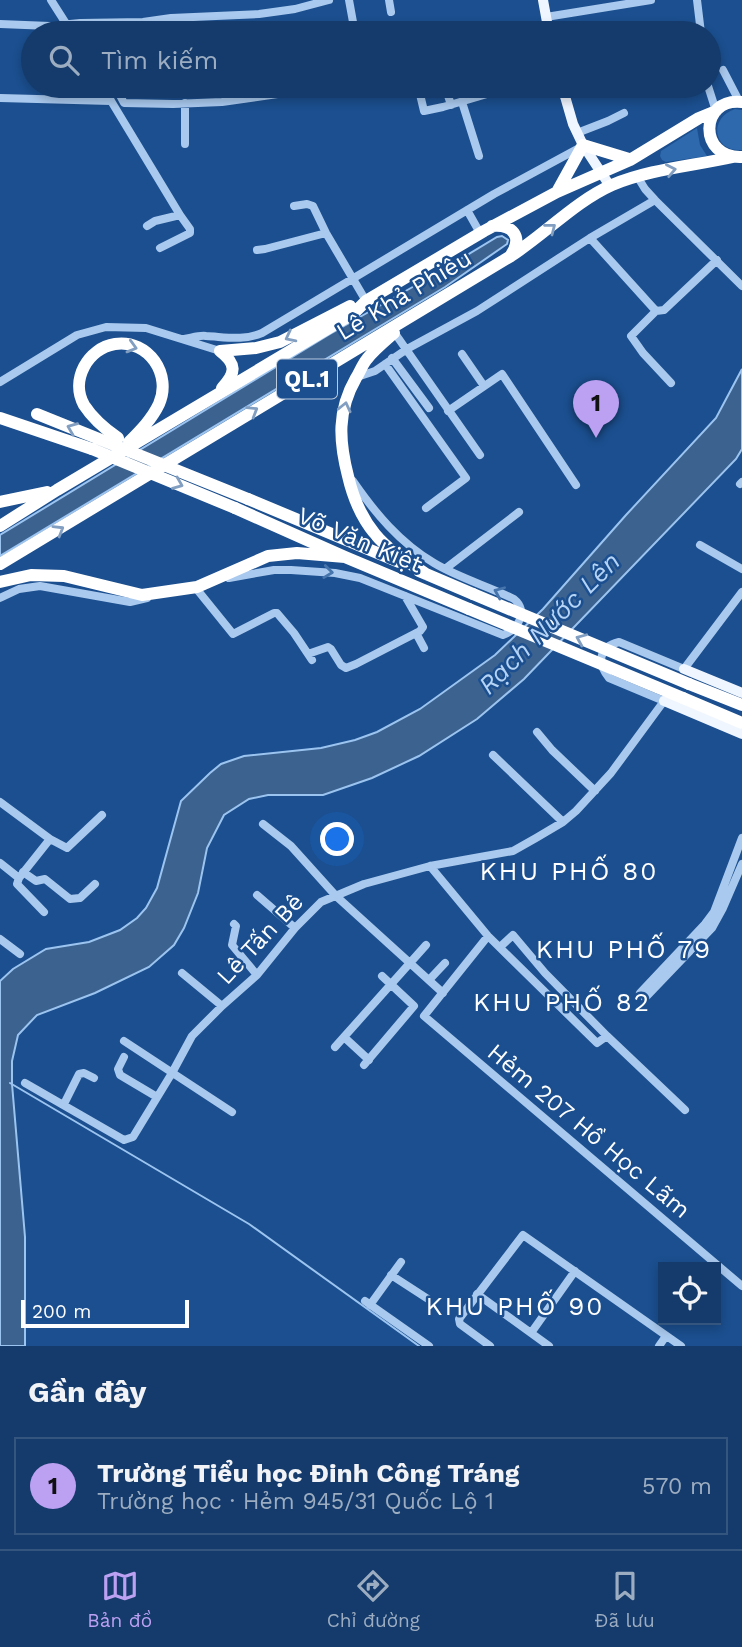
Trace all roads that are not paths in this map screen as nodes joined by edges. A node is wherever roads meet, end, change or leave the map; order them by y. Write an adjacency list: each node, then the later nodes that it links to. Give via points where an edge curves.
1 (51, 0): 10 (street)
2 (329, 0): 11 (street, via 259,14)
3 (349, 0): 12 (street)
4 (389, 0): 8 (street)
5 (543, 0): 9 (main road)
6 (651, 0): 9 (street)
7 (697, 0): 14 (street)
8 (391, 12)
9 (546, 17): 13 (main road)
10 (64, 21)
11 (150, 21)
12 (353, 21)
13 (547, 21)
14 (700, 21)
15 (0, 24): 16 (street)
16 (21, 25)
17 (723, 70): 27 (street)
18 (0, 98): 29 (street)
19 (109, 98): 29 (street)
20 (122, 98): 30 (street)
21 (248, 98): 31 (street)
22 (421, 98): 32 (street, via 424,111)
23 (449, 98): 32 (street)
24 (475, 98): 28 (street)
25 (566, 98): 35 (main road)
26 (710, 98): 34 (street)
27 (737, 99): 34 (highway, QL.1)
28 (462, 102): 32 (street); 38 (street)
29 (112, 103): 30 (street); 48 (street)
30 (124, 103): 31 (street)
31 (185, 103): 36 (street)
32 (451, 105)
33 (624, 113): 35 (street)
34 (713, 115): 39 (highway, QL.1, via 709,127 712,143 724,155); 40 (highway, Lê Khả Phiêu / QL.1, via 699,118); 41 (highway, Lê Khả Phiêu / QL.1, via 640,160)
35 (577, 133): 37 (main road)
36 (185, 144)
37 (583, 145): 40 (highway); 41 (main road); 44 (highway); 47 (street)
38 (479, 156)
39 (739, 157): 42 (highway, Lê Khả Phiêu / QL.1, one-way to 39)
40 (630, 160): 41 (highway, Lê Khả Phiêu / QL.1)
41 (602, 173): 43 (main road); 44 (highway, Lê Khả Phiêu / QL.1)
42 (637, 176): 43 (highway, Lê Khả Phiêu / QL.1); 45 (street)
43 (610, 186): 56 (highway, Lê Khả Phiêu / QL.1, one-way to 43)
44 (557, 192): 50 (highway, Lê Khả Phiêu / QL.1)
45 (655, 200): 53 (street); 57 (street)
46 (294, 205): 51 (street, via 313,206)
47 (467, 210): 52 (street); 58 (street)
48 (180, 215): 49 (street); 54 (street, via 190,233)
49 (147, 226)
50 (492, 226): 52 (highway, Lê Khả Phiêu / QL.1); 56 (highway, via 504,226 514,233 517,245)
51 (327, 233): 55 (street); 58 (street)
52 (480, 233): 60 (highway, Lê Khả Phiêu / QL.1)
53 (590, 238): 61 (street); 65 (street, via 477,311)
54 (160, 247)
55 (257, 250)
56 (511, 256): 62 (highway, Lê Khả Phiêu / QL.1)
57 (717, 260): 59 (street); 61 (street, via 664,310)
58 (353, 278): 60 (street); 64 (street, via 254,336)
59 (742, 286)
60 (366, 301): 66 (highway, one-way to 66, via 280,342); 73 (highway, Lê Khả Phiêu / QL.1, via 354,313)
61 (656, 312): 71 (street, via 631,336)
62 (414, 314): 63 (highway); 91 (highway, Lê Khả Phiêu / QL.1, one-way to 62)
63 (394, 332): 65 (street); 69 (highway, via 366,360)
64 (184, 339): 66 (street); 70 (street, via 146,328 94,329)
65 (407, 349): 68 (street); 75 (street)
66 (220, 351): 73 (highway, via 229,359 232,371)
67 (462, 354): 72 (street)
68 (389, 361): 69 (street); 74 (street); 85 (street, via 466,478)
69 (357, 377): 82 (highway, one-way to 69, via 347,474 341,438 345,404)
70 (0, 382)
71 (671, 383)
72 (484, 386): 75 (street); 80 (street, via 502,374)
73 (211, 399): 78 (highway, Lê Khả Phiêu / QL.1)
74 (429, 408)
75 (448, 411): 79 (street)
76 (37, 414): 83 (highway, one-way to 76, bridge)
77 (0, 418): 89 (highway, Võ Văn Kiệt, one-way to 89, bridge, via 92,449)
78 (120, 453): 81 (highway, Lê Khả Phiêu / QL.1); 83 (highway, one-way to 78, bridge, via 159,460 110,433 94,419 79,386 83,367 96,352 120,344 147,352 160,370 163,386 160,403 148,421)
79 (480, 455)
80 (576, 485)
81 (57, 490): 84 (highway); 87 (highway, Lê Khả Phiêu / QL.1)
82 (359, 498): 92 (street, via 408,545); 95 (highway, via 359,511 376,536)
83 (248, 499): 95 (highway, Võ Văn Kiệt)
84 (0, 502)
85 (426, 508)
86 (519, 512): 92 (street)
87 (0, 526)
88 (700, 545): 93 (street)
89 (345, 557): 90 (highway, via 283,553); 109 (highway, Võ Văn Kiệt, bridge)
90 (261, 558): 94 (street); 97 (highway)
91 (0, 564)
92 (445, 569): 101 (street, one-way to 92, via 503,635 518,623 521,604)
93 (742, 569)
94 (260, 572): 97 (street); 101 (street, one-way to 101, via 335,573)
95 (426, 574): 105 (highway, Võ Văn Kiệt, one-way to 95, bridge)
96 (0, 582): 99 (highway, via 54,575 142,595)
97 (209, 582): 98 (highway)
98 (195, 587): 99 (highway); 103 (street, via 230,633 277,613 310,657 328,647 345,668)
99 (170, 592): 102 (street, via 130,602 40,586)
100 (742, 593): 106 (street)
101 (405, 596): 103 (street, via 423,627)
102 (0, 598)
103 (416, 634): 104 (street)
104 (424, 648)
105 (605, 649): 106 (street, via 619,642); 108 (street, via 600,664 612,680); 110 (highway, Võ Văn Kiệt, bridge)
106 (684, 669): 107 (main road)
107 (742, 693)
108 (664, 701): 113 (main road); 115 (street, Lê Tấn Bê)
109 (700, 705): 111 (highway); 113 (highway)
110 (742, 705)
111 (742, 723)
112 (537, 732): 115 (street)
113 (742, 732)
114 (493, 755): 118 (street)
115 (595, 791): 118 (street, Lê Tấn Bê)
116 (0, 802): 121 (street)
117 (102, 816): 121 (street, via 67,848)
118 (563, 822): 124 (street, Lê Tấn Bê, via 513,851)
119 (263, 824): 128 (street, via 291,846)
120 (742, 838): 123 (street, via 713,912 642,995 712,928)
121 (50, 839): 125 (street)
122 (0, 863): 125 (street)
123 (742, 864)
124 (430, 866): 128 (street, Lê Tấn Bê); 132 (street)
125 (21, 875): 126 (street, via 45,879 70,899 80,898); 129 (street, via 17,884)
126 (95, 884)
127 (257, 895): 131 (street)
128 (336, 896): 131 (street, Lê Tấn Bê, via 320,902); 137 (street)
129 (44, 912)
130 (234, 924): 140 (street, via 232,945)
131 (295, 928): 140 (street, Lê Tấn Bê)
132 (488, 936): 135 (street); 144 (street, Hẻm 207 Hồ Học Lãm)
133 (0, 939): 136 (street)
134 (426, 945): 137 (street)
135 (500, 947): 146 (street, via 597,1043); 146 (street, via 513,936)
136 (20, 954)
137 (410, 963): 142 (street); 143 (street)
138 (445, 963): 142 (street)
139 (182, 973): 145 (street)
140 (257, 975): 145 (street, Lê Tấn Bê)
141 (382, 976): 143 (street)
142 (429, 980): 144 (street)
143 (391, 985): 147 (street); 147 (street, via 414,1006 366,1062)
144 (443, 993): 161 (street, Hẻm 207 Hồ Học Lãm, via 424,1016)
145 (222, 1006): 151 (street, Lê Tấn Bê, via 192,1036)
146 (607, 1036): 156 (street)
147 (344, 1037): 149 (street)
148 (124, 1041): 151 (street)
149 (335, 1047)
150 (124, 1057): 154 (street, via 120,1075)
151 (172, 1073): 154 (street, Lê Tấn Bê); 157 (street)
152 (94, 1078): 155 (street, via 79,1073)
153 (25, 1083): 155 (street, Lê Tấn Bê)
154 (157, 1097): 155 (street, Lê Tấn Bê, via 133,1137 124,1140)
155 (64, 1104)
156 (685, 1110)
157 (232, 1112)
158 (401, 1262): 160 (street)
159 (575, 1271): 162 (street, via 523,1235); 164 (street); 165 (street)
160 (391, 1275): 163 (street); 166 (street, via 368,1303)
161 (742, 1286)
162 (477, 1294): 164 (street); 167 (street, via 458,1321)
163 (428, 1299)
164 (531, 1333): 168 (street)
165 (666, 1336): 169 (street); 170 (street)
166 (429, 1346)
167 (490, 1346)
168 (549, 1346)
169 (659, 1346)
170 (681, 1346)

